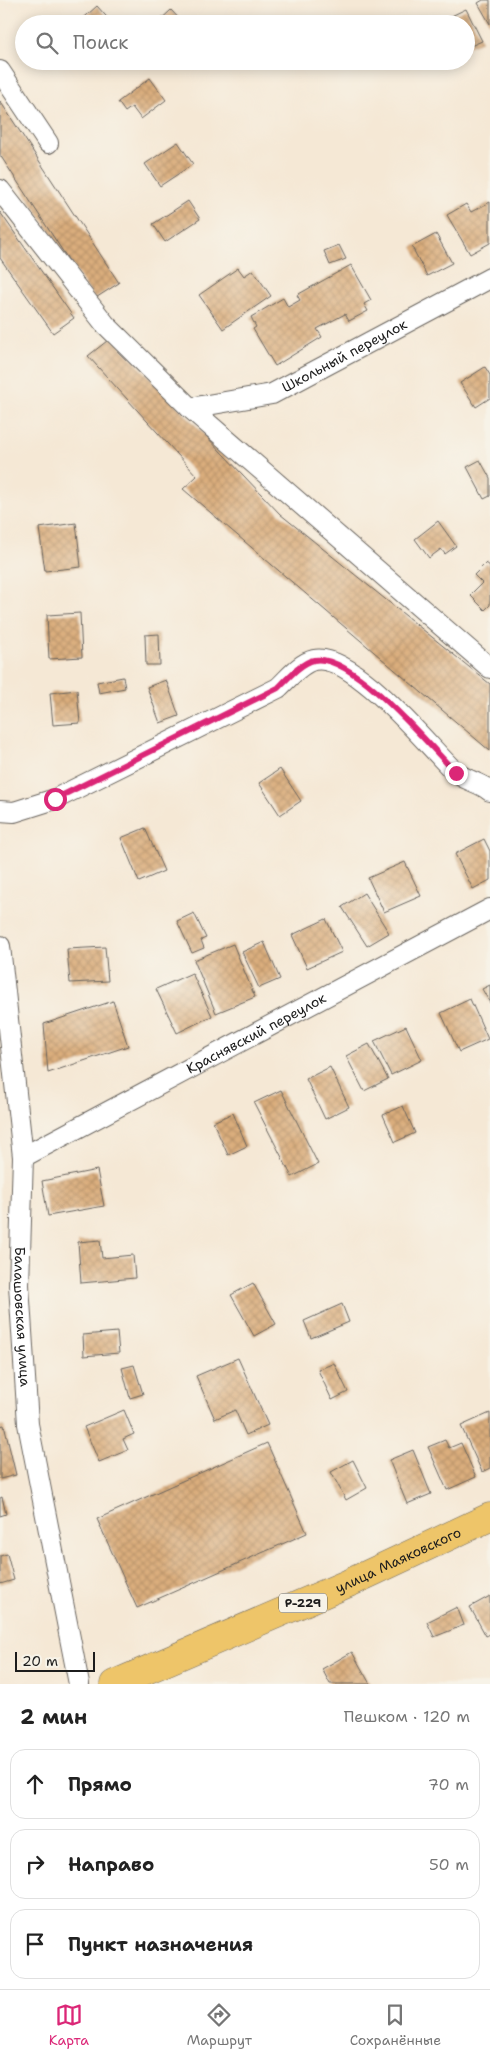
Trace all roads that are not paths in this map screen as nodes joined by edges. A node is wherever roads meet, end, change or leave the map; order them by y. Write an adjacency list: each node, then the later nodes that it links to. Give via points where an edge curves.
1 (0, 71): 2 (street)
2 (48, 143)
3 (0, 190): 5 (street, via 105,324)
4 (490, 278): 5 (street, Школьный переулок, via 272,394)
5 (190, 408): 6 (street)
6 (490, 668)
7 (490, 791): 8 (street, via 456,773 377,691 354,673 329,661 314,660 297,670 278,688 55,799 14,812)
8 (0, 811)
9 (490, 908): 11 (street, Краснявский переулок)
10 (0, 946): 11 (street, Балашовская улица)
11 (23, 1158): 13 (street, Балашовская улица, via 19,1285 28,1424)
12 (490, 1517): 14 (main road, улица Маяковского / Р-229, via 349,1583)
13 (79, 1684)
14 (114, 1684)

